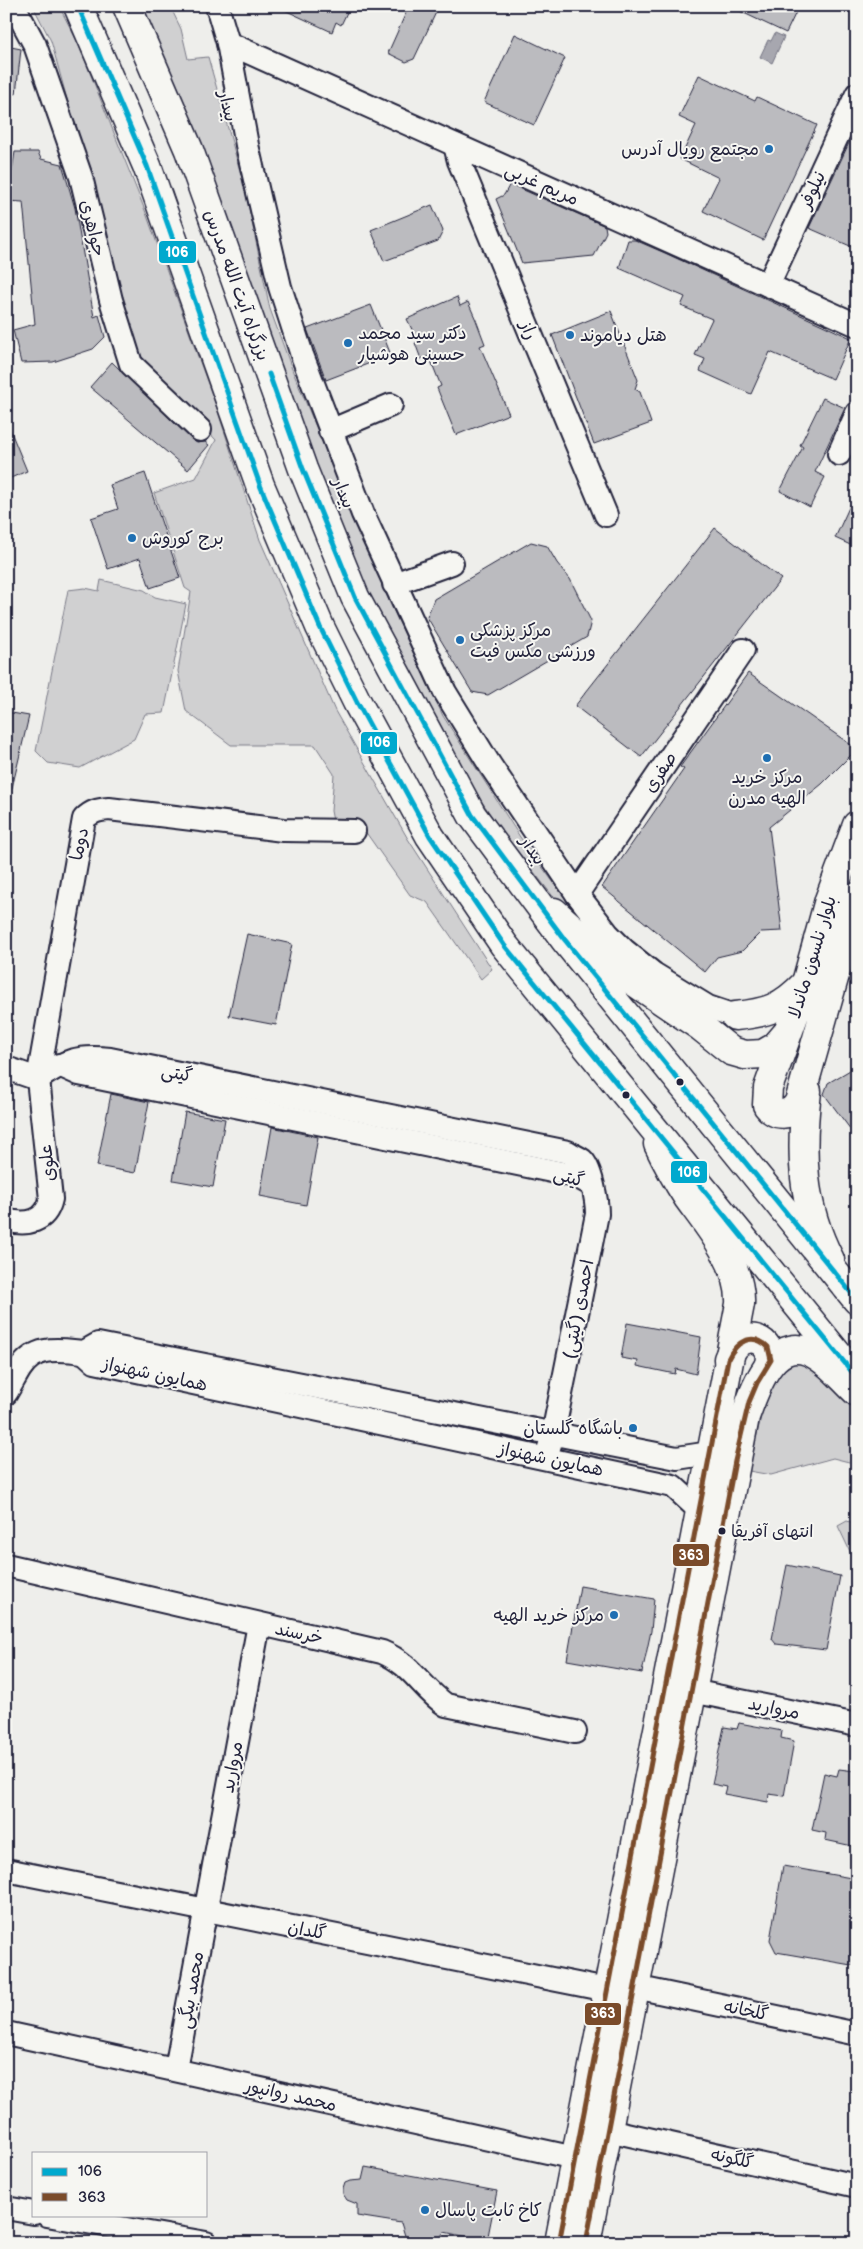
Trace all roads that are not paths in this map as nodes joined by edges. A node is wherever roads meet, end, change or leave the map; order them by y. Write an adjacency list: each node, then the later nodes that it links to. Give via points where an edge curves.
1 (14, 6): 12 (street, جواهری, via 35,45 81,177 111,300 131,364)
2 (78, 6): 33 (main road, via 147,166 260,485 320,627 357,702 430,836 504,945)
3 (126, 6): 21 (main road, بزرگراه آیت الله مدرس, via 188,150 303,469 355,597 472,815)
4 (217, 6): 5 (street, بیدار)
5 (228, 43): 7 (street, مریم غربی); 13 (street, بیدار, via 247,145 280,287); 22 (street, بیدار, via 222,78 270,290 296,372 354,516 429,680 459,735 544,869)
6 (857, 94): 8 (street, نیلوفر)
7 (455, 145): 8 (street, مریم غربی); 15 (street, راز)
8 (768, 286): 9 (street, مریم غربی)
9 (857, 325)
10 (391, 405): 13 (street)
11 (857, 412): 14 (street)
12 (200, 430)
13 (330, 431): 17 (street, بیدار)
14 (838, 454)
15 (606, 515)
16 (452, 563): 17 (street)
17 (394, 584): 22 (street, بیدار, via 463,723)
18 (743, 650): 22 (street, صفری)
19 (857, 825): 26 (main road, بلوار نلسون ماندلا, via 829,900)
20 (354, 831): 32 (street, دوما, via 283,830 109,809 90,813 81,827)
21 (509, 866): 29 (main road, via 608,962); 36 (main road, بزرگراه آیت الله مدرس, via 565,940)
22 (577, 894): 27 (street, بیدار, via 616,942 654,974 708,1007)
23 (857, 897): 25 (main road, بلوار نلسون ماندلا)
24 (857, 932): 25 (street)
25 (836, 968): 30 (main road, بلوار نلسون ماندلا)
26 (806, 983): 27 (main road, via 789,1001 758,1013); 28 (main road, بلوار نلسون ماندلا)
27 (735, 1016): 29 (main road, via 745,1024 747,1036 731,1047)
28 (787, 1033): 29 (main road, via 775,1047 763,1054 735,1052); 30 (main road, بلوار نلسون ماندلا, via 767,1094 768,1105 774,1112 785,1114 794,1110)
29 (720, 1043)
30 (811, 1060): 36 (main road, via 803,1142 806,1188 818,1238)
31 (6, 1068): 32 (street)
32 (38, 1079): 34 (street, گیتی, via 59,1064 86,1057 110,1060 568,1152 588,1168); 35 (street, علوی, via 51,1199 49,1208 39,1219 26,1223)
33 (650, 1126): 38 (main road, via 666,1161 731,1264 739,1284 740,1304); 40 (main road)
34 (592, 1185): 43 (street, احمدی (گیتی), via 596,1214)
35 (11, 1222)
36 (850, 1291)
37 (92, 1353): 41 (street, via 49,1349 21,1367); 43 (street, همایون شهنواز); 45 (street, همایون شهنواز)
38 (728, 1359): 39 (main road, via 736,1344 753,1339 768,1347 771,1353); 44 (main road)
39 (769, 1364): 42 (main road, via 783,1353 794,1350 809,1352); 49 (main road, via 756,1385 745,1417)
40 (857, 1378)
41 (7, 1390)
42 (857, 1392)
43 (553, 1434): 44 (street, همایون شهنواز, via 677,1458); 45 (street)
44 (710, 1453): 46 (main road)
45 (546, 1458): 46 (street, همایون شهنواز, via 674,1486)
46 (699, 1510): 55 (main road)
47 (6, 1565): 48 (street, خرسند)
48 (259, 1624): 51 (street, خرسند, via 398,1658 446,1705); 53 (street, مروارید)
49 (692, 1690): 50 (street, مروارید); 54 (main road)
50 (857, 1725)
51 (575, 1732)
52 (6, 1870): 53 (street, گلدان)
53 (206, 1910): 55 (street, گلدان); 58 (street, محمد بيگی)
54 (635, 1987): 57 (street, گلخانه); 59 (main road)
55 (607, 1990): 60 (main road)
56 (6, 2034): 58 (street, محمد روانپور)
57 (857, 2034)
58 (176, 2069): 60 (street, محمد روانپور)
59 (608, 2130): 61 (street, گلگونه); 67 (main road)
60 (575, 2158): 66 (main road)
61 (857, 2186)
62 (6, 2208): 63 (street)
63 (32, 2213)
64 (53, 2216): 65 (street)
65 (206, 2243)
66 (558, 2243)
67 (586, 2243)

